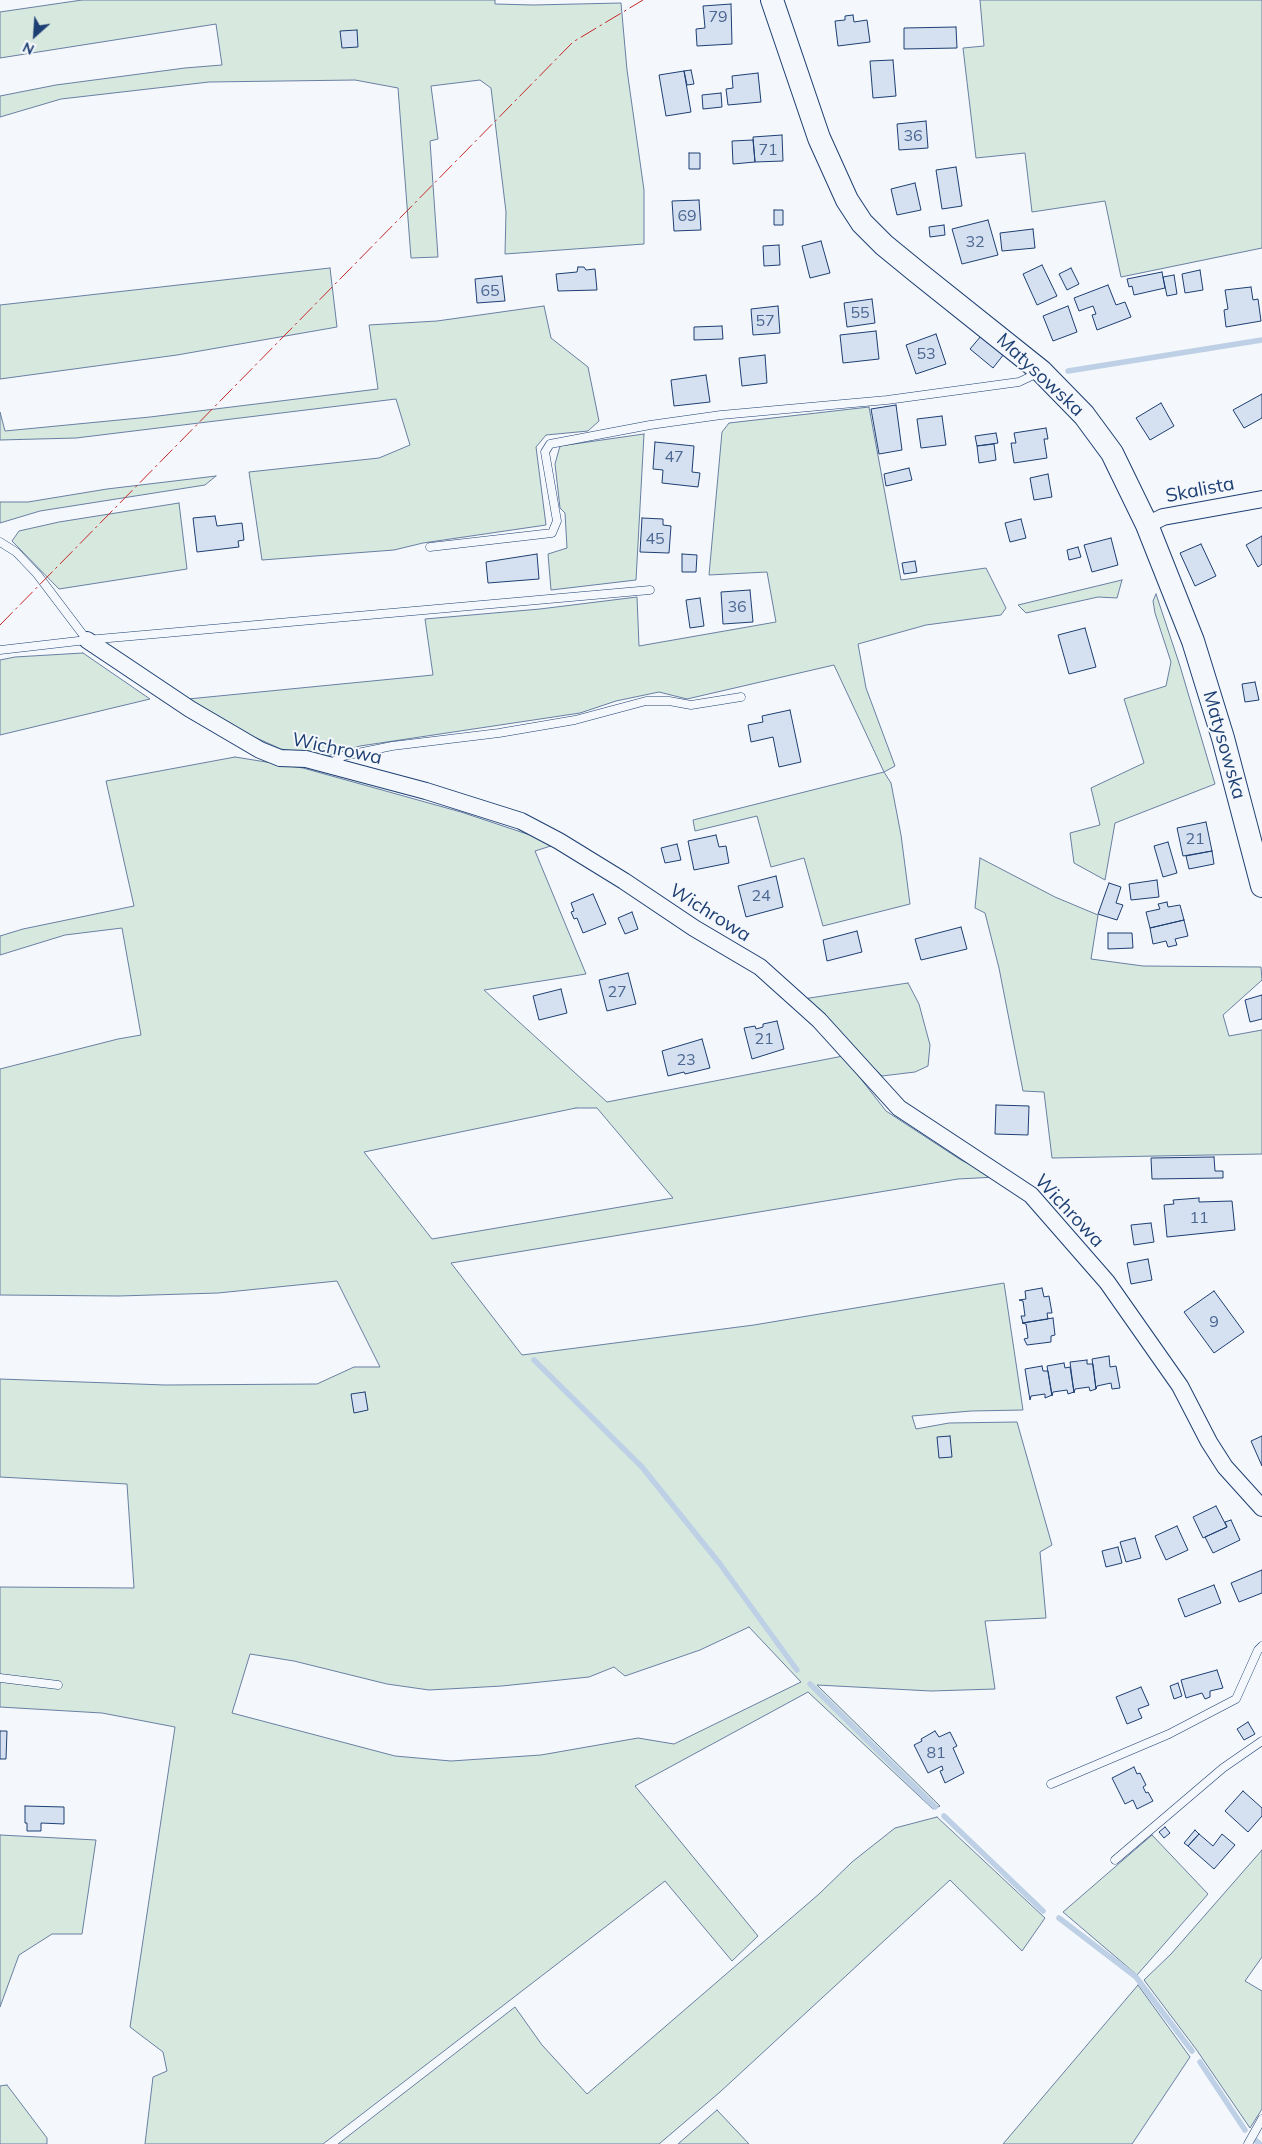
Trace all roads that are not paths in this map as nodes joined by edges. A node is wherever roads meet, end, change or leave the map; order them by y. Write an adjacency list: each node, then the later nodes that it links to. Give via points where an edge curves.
1 (772, 0): 2 (street, Matysowska, via 819,138 847,200 862,223 910,267)
2 (1041, 372): 4 (street, Matysowska, via 1099,434); 6 (lane, via 1019,382 887,400 721,415 550,444 545,452 557,521 552,534)
3 (1262, 499): 4 (street, Skalista, via 1163,517)
4 (1147, 525): 12 (street, Matysowska, via 1193,641)
5 (0, 542): 8 (lane, Wichrowa, via 16,552 38,574)
6 (430, 547)
7 (650, 590): 8 (lane)
8 (87, 640): 9 (lane); 11 (street, Wichrowa, via 190,709 260,750 280,758 306,759)
9 (0, 650)
10 (740, 697): 11 (lane, via 691,705 646,701 575,720 392,746 343,756)
11 (328, 765): 13 (street, Wichrowa, via 521,821 559,841 694,928 760,966 819,1020 899,1108 1031,1195 1107,1282 1180,1386 1225,1467)
12 (1262, 886)
13 (1262, 1508)
14 (1262, 1646): 18 (lane, via 1236,1699 1169,1734)
15 (0, 1678): 16 (lane)
16 (58, 1685)
17 (1262, 1741): 19 (lane, via 1223,1768)
18 (1051, 1784)
19 (1116, 1860)
20 (1262, 2119): 21 (lane)
21 (1248, 2144)

